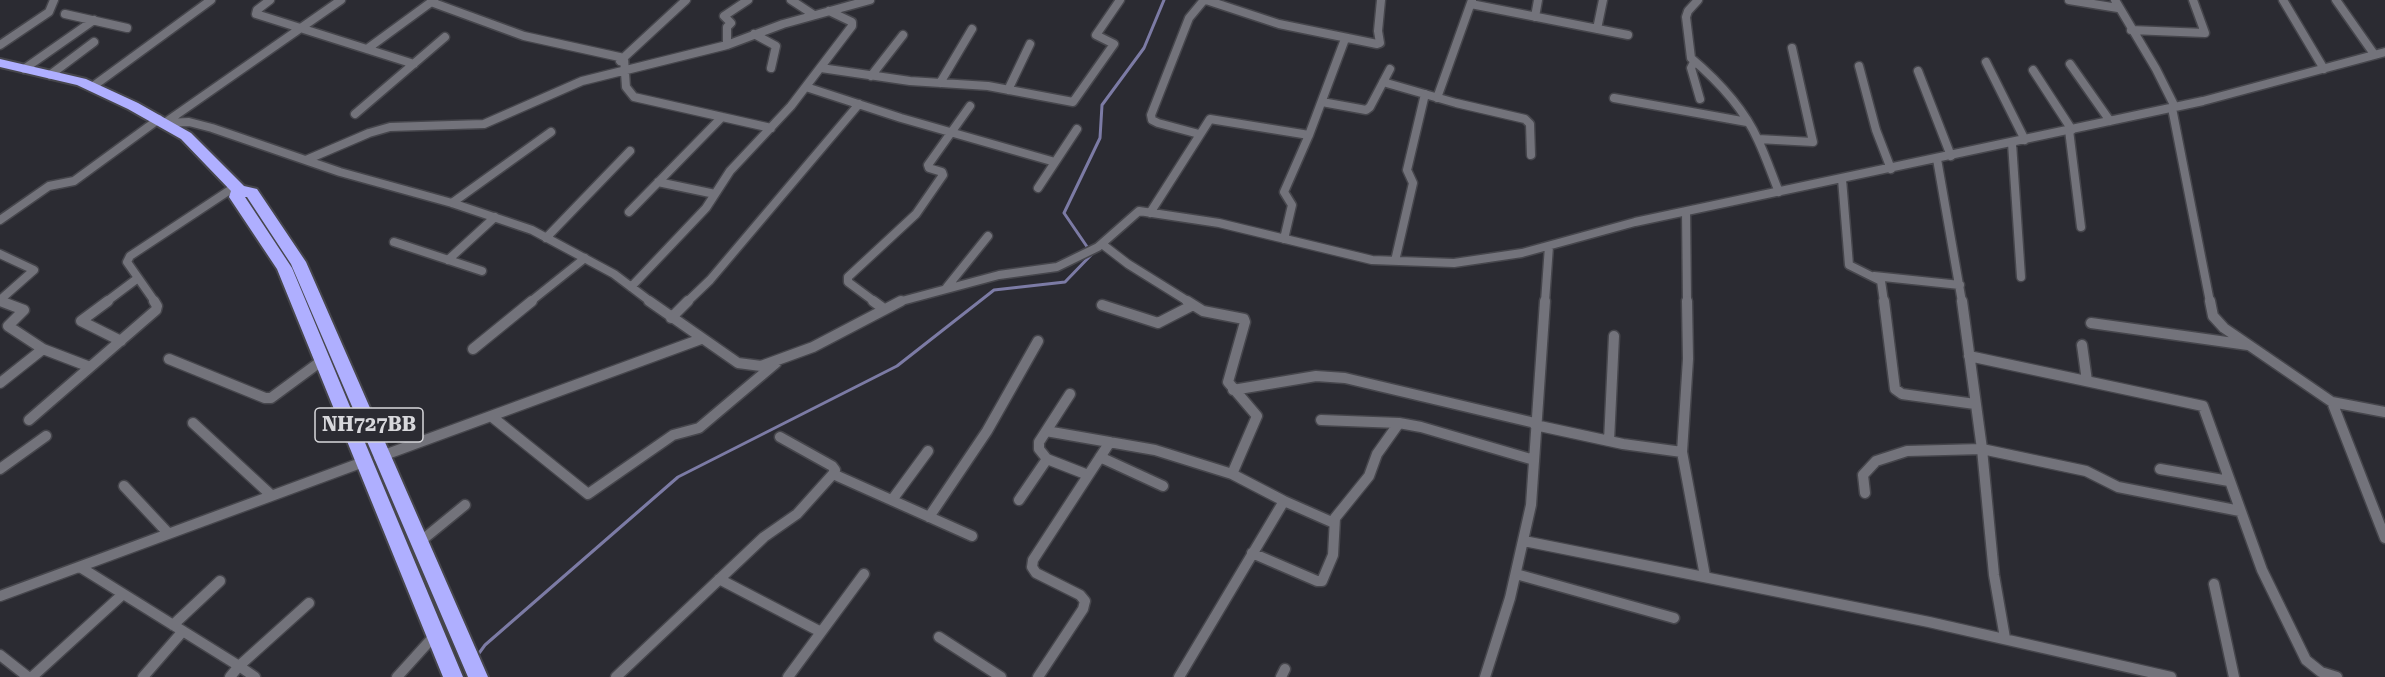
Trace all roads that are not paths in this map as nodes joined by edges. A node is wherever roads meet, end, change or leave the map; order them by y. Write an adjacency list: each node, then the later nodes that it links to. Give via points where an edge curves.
1 (54, 0): 39 (street, via 49,12)
2 (211, 0): 65 (street)
3 (270, 0): 28 (street, via 256,14)
4 (341, 0): 28 (street)
5 (686, 0): 45 (street)
6 (748, 0): 40 (street, via 724,15 731,23 726,28)
7 (790, 0): 24 (street)
8 (870, 0): 22 (street)
9 (1120, 0): 67 (street, via 1096,35 1114,44 1076,100)
10 (1205, 0): 36 (street, via 1279,24); 86 (street, via 1189,18 1151,116 1158,123)
11 (1381, 0): 36 (street, via 1379,44)
12 (1538, 0): 25 (street)
13 (1603, 0): 30 (street)
14 (1698, 0): 46 (street, via 1686,17)
15 (2069, 0): 21 (street)
16 (2193, 0): 31 (street, via 2205,33)
17 (2283, 0): 57 (street)
18 (2336, 0): 44 (street)
19 (433, 1): 42 (street); 45 (street, via 508,31)
20 (1472, 2): 25 (street); 69 (street)
21 (2116, 4): 31 (street)
22 (829, 11): 24 (street); 53 (street, via 853,24)
23 (65, 14): 26 (street)
24 (813, 15): 32 (street)
25 (1535, 17): 30 (street)
26 (94, 20): 27 (street); 54 (street)
27 (127, 28)
28 (301, 28): 42 (street); 79 (street)
29 (972, 29): 64 (street)
30 (1597, 29): 34 (street)
31 (2131, 30): 75 (street)
32 (754, 34): 40 (street); 52 (street, via 776,46)
33 (903, 35): 62 (street)
34 (1628, 35)
35 (445, 37): 49 (street)
36 (1345, 39): 72 (street)
37 (94, 42): 61 (street)
38 (1030, 44): 67 (street)
39 (0, 45)
40 (727, 45): 55 (street)
41 (1792, 48): 88 (street, via 1813,142)
42 (367, 49): 49 (street)
43 (2385, 52): 44 (street)
44 (2374, 54): 57 (street)
45 (624, 58): 55 (street); 60 (street)
46 (1694, 62): 71 (street, via 1691,68); 80 (street, via 1713,76)
47 (0, 63): 54 (highway, NH727BB)
48 (1986, 63): 89 (street)
49 (414, 64): 76 (street)
50 (2070, 64): 78 (street)
51 (1859, 66): 97 (street)
52 (771, 68)
53 (821, 68): 62 (street); 66 (street)
54 (24, 69): 61 (highway, NH727BB)
55 (626, 69): 60 (street); 77 (street, via 626,87 634,97)
56 (1390, 69): 63 (street)
57 (2324, 69): 75 (street)
58 (1918, 70): 93 (street)
59 (2033, 70): 83 (street)
60 (608, 73): 95 (street, via 484,124 390,127)
61 (50, 75): 65 (highway, NH727BB)
62 (871, 76): 64 (street)
63 (1383, 82): 68 (street); 72 (street, via 1366,110)
64 (940, 83): 67 (street)
65 (92, 87): 79 (highway, NH727BB)
66 (806, 87): 73 (street); 81 (street)
67 (1008, 90)
68 (1425, 94): 69 (street); 120 (street, via 1407,170 1413,183)
69 (1437, 98): 92 (street, via 1525,119 1530,124)
70 (1614, 98): 80 (street)
71 (1700, 99)
72 (1322, 102): 87 (street)
73 (859, 104): 84 (street); 132 (street, via 710,280)
74 (970, 106): 84 (street)
75 (2174, 107): 78 (street); 139 (street, via 2210,309 2218,322)
76 (355, 114)
77 (722, 117): 81 (street); 99 (street)
78 (2110, 121): 83 (street)
79 (163, 122): 95 (street, via 205,126); 100 (highway, NH727BB, via 207,154); 109 (street, via 74,181 49,186)
80 (1747, 122): 88 (street)
81 (771, 128): 103 (street, via 730,171)
82 (1077, 129): 96 (street)
83 (2070, 130): 89 (street); 110 (street)
84 (952, 131): 96 (street); 131 (street, via 928,165 943,175 919,211 848,277 848,282)
85 (552, 132): 104 (street)
86 (1198, 134): 87 (street, via 1206,122 1215,119); 107 (street)
87 (1309, 135): 113 (street, via 1284,192 1292,205)
88 (1758, 139): 102 (street)
89 (2025, 140): 90 (street)
90 (2012, 142): 93 (street); 123 (street)
91 (630, 151): 112 (street)
92 (1531, 154)
93 (1951, 156): 94 (street)
94 (1937, 159): 97 (street); 125 (street)
95 (306, 160): 104 (street)
96 (1055, 162): 101 (street)
97 (1891, 169): 98 (street)
98 (1842, 180): 102 (street); 122 (street, via 1849,265)
99 (658, 182): 103 (street); 106 (street)
100 (238, 188): 124 (street, via 130,256 127,262); 145 (highway, NH727BB, via 237,197 284,268); 169 (highway, NH727BB, via 252,193 298,262)
101 (1038, 188)
102 (1779, 192): 105 (street)
103 (715, 194): 126 (street)
104 (453, 202): 108 (street)
105 (1686, 211): 116 (street); 167 (street, via 1688,359)
106 (629, 212)
107 (1150, 213): 113 (street, via 1219,223); 115 (street, via 1139,211)
108 (495, 217): 112 (street); 119 (street)
109 (0, 220)
110 (2081, 227)
111 (988, 236): 127 (street)
112 (546, 237): 118 (street)
113 (1284, 239): 120 (street, via 1372,260)
114 (394, 242): 119 (street)
115 (1100, 246): 127 (street, via 1057,267); 130 (street)
116 (1549, 246): 120 (street, via 1454,263); 159 (street)
117 (0, 254): 128 (street, via 34,270)
118 (585, 258): 126 (street); 141 (street)
119 (448, 260): 121 (street)
120 (1395, 261)
121 (482, 271)
122 (1874, 276): 125 (street); 152 (street, via 1882,286 1895,389 1902,394)
123 (2021, 277)
124 (138, 278): 136 (street, via 157,308); 136 (street, via 81,321)
125 (1960, 285): 142 (street)
126 (631, 287): 132 (street)
127 (947, 287): 131 (street)
128 (0, 300): 140 (street, via 23,309 8,326)
129 (1102, 304): 130 (street, via 1158,323)
130 (1193, 304): 149 (street, via 1206,313 1244,319 1228,382)
131 (884, 309): 143 (street, via 813,347)
132 (671, 318): 135 (street)
133 (2091, 323): 139 (street)
134 (1614, 336): 163 (street)
135 (701, 339): 143 (street, via 738,363 761,366); 154 (street)
136 (121, 341): 146 (street)
137 (1038, 341): 187 (street, via 1016,386)
138 (2082, 345): 147 (street)
139 (2250, 346): 151 (street)
140 (43, 349): 146 (street); 148 (street)
141 (472, 349)
142 (1969, 356): 147 (street); 152 (street)
143 (782, 358): 154 (street, via 699,428 673,435 588,494)
144 (169, 359): 145 (street, via 271,398)
145 (324, 359): 169 (highway, NH727BB)
146 (90, 367): 155 (street)
147 (2087, 381): 177 (street, via 2203,406)
148 (0, 383)
149 (1233, 390): 159 (street, via 1317,376 1346,378); 175 (street, via 1257,416)
150 (1070, 394): 160 (street)
151 (2332, 402): 153 (street); 191 (street)
152 (1975, 404): 165 (street)
153 (2385, 412)
154 (491, 416): 169 (street)
155 (29, 420)
156 (1321, 420): 158 (street)
157 (193, 423): 181 (street)
158 (1399, 423): 171 (street); 188 (street, via 1379,450 1369,476)
159 (1535, 424): 163 (street); 171 (street)
160 (1046, 431): 164 (street); 170 (street, via 1037,446)
161 (46, 436): 173 (street)
162 (780, 437): 174 (street, via 832,466)
163 (1609, 441): 167 (street)
164 (1110, 442): 168 (street); 175 (street, via 1155,450)
165 (1982, 449): 180 (street, via 1907,451 1876,461 1863,475); 186 (street, via 2086,471 2118,487); 212 (street, via 1994,575)
166 (928, 451): 182 (street)
167 (1682, 452): 199 (street)
168 (1100, 457): 176 (street); 179 (street)
169 (373, 459): 181 (street); 192 (highway, NH727BB); 203 (highway, NH727BB)
170 (1047, 459): 176 (street); 183 (street)
171 (1534, 460): 193 (street)
172 (2160, 468): 177 (street)
173 (0, 470)
174 (833, 474): 182 (street); 200 (street, via 798,514 764,537)
175 (1232, 474): 184 (street)
176 (1088, 475): 227 (street, via 1033,560 1036,573 1084,601 1083,609)
177 (2229, 481): 186 (street)
178 (124, 486): 189 (street)
179 (1163, 486)
180 (1865, 493)
181 (271, 495): 189 (street)
182 (892, 500): 187 (street)
183 (1019, 500)
184 (1284, 501): 188 (street); 194 (street)
185 (465, 505): 192 (street)
186 (2240, 511): 216 (street, via 2262,570 2306,660)
187 (929, 517): 190 (street)
188 (1334, 523): 194 (street, via 1334,555 1322,581)
189 (168, 533): 195 (street)
190 (972, 536)
191 (2385, 538)
192 (421, 541): 198 (highway, NH727BB)
193 (1524, 541): 197 (street); 199 (street)
194 (1252, 553): 228 (street)
195 (80, 567): 204 (street); 205 (street)
196 (864, 574): 209 (street)
197 (1516, 574): 207 (street); 217 (street)
198 (436, 576): 203 (highway); 224 (highway, NH727BB)
199 (1705, 576): 212 (street)
200 (719, 579): 209 (street); 225 (street)
201 (220, 581): 208 (street)
202 (2214, 584): 230 (street)
203 (417, 585): 210 (highway, NH727BB)
204 (123, 594): 208 (street); 218 (street)
205 (0, 596)
206 (309, 603): 214 (street)
207 (1674, 618)
208 (178, 628): 214 (street); 219 (street)
209 (821, 632): 226 (street)
210 (435, 635): 222 (street); 223 (highway, NH727BB)
211 (939, 637): 215 (street)
212 (2005, 638): 229 (street)
213 (0, 655): 218 (street)
214 (239, 666): 220 (street); 221 (street)
215 (993, 675)
216 (2321, 675): 231 (street)
217 (1486, 676)
218 (30, 677)
219 (143, 677)
220 (230, 677)
221 (255, 677)
222 (397, 677)
223 (453, 677)
224 (478, 677)
225 (616, 677)
226 (788, 677)
227 (1038, 677)
228 (1179, 677)
229 (2171, 677)
230 (2234, 677)
231 (2337, 677)

